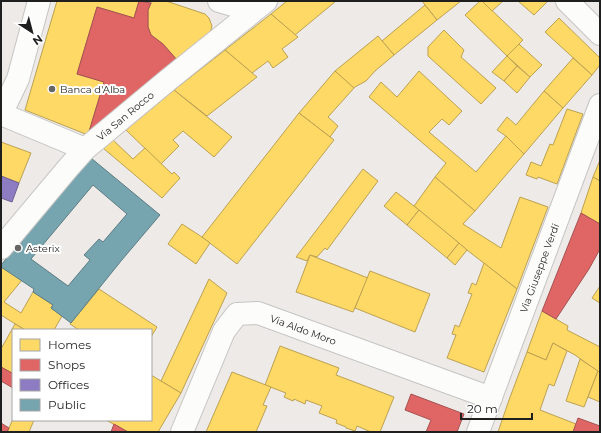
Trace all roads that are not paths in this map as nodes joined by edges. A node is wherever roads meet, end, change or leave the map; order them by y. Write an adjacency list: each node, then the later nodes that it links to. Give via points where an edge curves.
1 (40, 1): 7 (street, via 18,79)
2 (219, 1): 4 (street)
3 (567, 1): 5 (street)
4 (259, 6): 8 (street, Via San Rocco)
5 (600, 34)
6 (600, 105): 10 (street, Via Giuseppe Verdi)
7 (1, 114): 8 (street)
8 (85, 149): 9 (street, Via San Rocco)
9 (1, 248)
10 (491, 398): 11 (street, Via Aldo Moro, via 258,313 237,314 224,331); 12 (street, Via Giuseppe Verdi)
11 (182, 432)
12 (478, 432)

